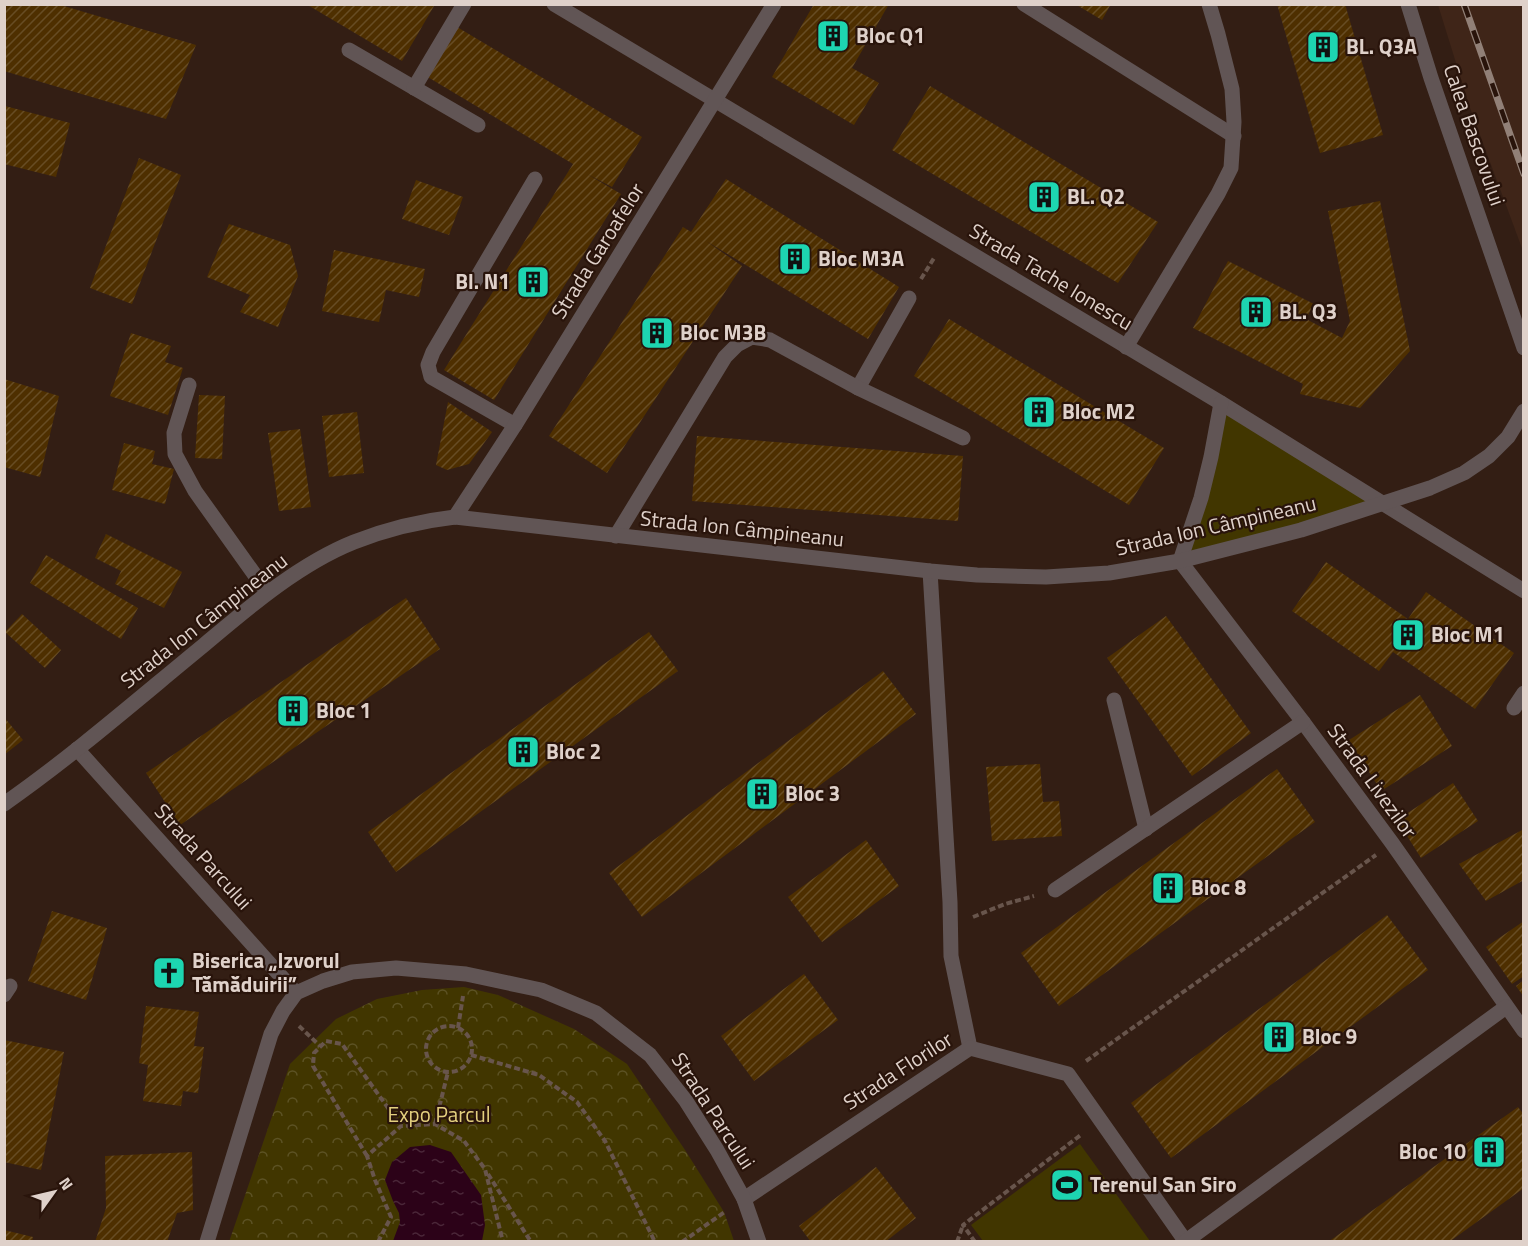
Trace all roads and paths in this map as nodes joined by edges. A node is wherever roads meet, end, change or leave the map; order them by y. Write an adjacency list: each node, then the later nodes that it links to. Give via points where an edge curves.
1 (464, 4): 8 (street)
2 (554, 4): 9 (street, Strada Tache Ionescu)
3 (774, 4): 9 (street, Strada Garoafelor)
4 (1024, 4): 11 (street)
5 (1209, 4): 11 (street, via 1232,89)
6 (1408, 4): 16 (street, Calea Bascovului)
7 (349, 50): 8 (street)
8 (414, 88): 10 (street)
9 (715, 102): 13 (street, Strada Tache Ionescu); 21 (street, Strada Garoafelor)
10 (478, 125)
11 (1233, 136): 15 (street, via 1231,168 1218,194)
12 (535, 179): 21 (street, via 428,365 431,377)
13 (945, 239): 14 (path); 15 (street, Strada Tache Ionescu)
14 (909, 298): 18 (street)
15 (1126, 347): 19 (street, Strada Tache Ionescu)
16 (1524, 348)
17 (189, 385): 29 (street, via 174,434 175,454 195,491)
18 (858, 388): 22 (street); 25 (street, via 770,340 752,338 736,345)
19 (1221, 403): 23 (street, Strada Tache Ionescu); 26 (street, via 1201,498)
20 (1524, 411): 23 (street, Strada Ion Câmpineanu, via 1508,437 1464,473)
21 (515, 425): 24 (street, Strada Garoafelor)
22 (963, 438)
23 (1382, 504): 26 (street, Strada Ion Câmpineanu, via 1301,530); 28 (street, Strada Tache Ionescu)
24 (455, 517): 25 (street, Strada Ion Câmpineanu); 29 (street, Strada Ion Câmpineanu, via 422,521 352,542)
25 (616, 536): 27 (street, Strada Ion Câmpineanu)
26 (1180, 561): 27 (street, Strada Ion Câmpineanu, via 1109,573 1046,577); 33 (street, Strada Livezilor)
27 (930, 572): 39 (street)
28 (1524, 591)
29 (267, 592): 34 (street, Strada Ion Câmpineanu)
30 (1524, 693): 32 (street)
31 (1114, 700): 36 (street)
32 (1514, 708)
33 (1304, 722): 36 (street); 37 (street, Strada Livezilor)
34 (77, 749): 35 (street, Strada Ion Câmpineanu); 41 (street, Strada Parcului)
35 (4, 804)
36 (1146, 829): 38 (street)
37 (1392, 843): 42 (street, Strada Livezilor); 48 (path)
38 (1055, 890): 39 (path, via 1005,904)
39 (950, 927): 45 (street, via 951,956)
40 (466, 974): 41 (street, Strada Parcului, via 396,968 352,972); 43 (path); 54 (street, Strada Parcului, via 542,990 596,1013 650,1055 686,1101)
41 (297, 993): 57 (street, via 271,1034)
42 (1506, 1007): 44 (street, Strada Livezilor); 56 (street)
43 (458, 1028): 46 (path, via 469,1040); 47 (path, via 444,1027 428,1041 430,1062)
44 (1524, 1031)
45 (970, 1048): 48 (street, Strada Florilor); 54 (street, Strada Florilor)
46 (471, 1055): 47 (path, via 462,1067); 61 (path, via 539,1074 576,1102 605,1141)
47 (448, 1072): 50 (path)
48 (1068, 1074): 49 (street)
49 (1101, 1120): 55 (path); 56 (street)
50 (435, 1124): 51 (path); 53 (path, via 464,1141)
51 (401, 1126): 52 (path); 52 (path, via 342,1044 326,1041 314,1053 313,1066)
52 (367, 1156): 58 (path, via 391,1217)
53 (485, 1169): 59 (path); 60 (path)
54 (744, 1198): 62 (path); 63 (street, Strada Parcului)
55 (963, 1225): 64 (path); 65 (path)
56 (1186, 1241)
57 (207, 1242)
58 (378, 1242)
59 (502, 1242)
60 (531, 1242)
61 (655, 1242)
62 (682, 1242)
63 (759, 1242)
64 (957, 1242)
65 (975, 1242)

